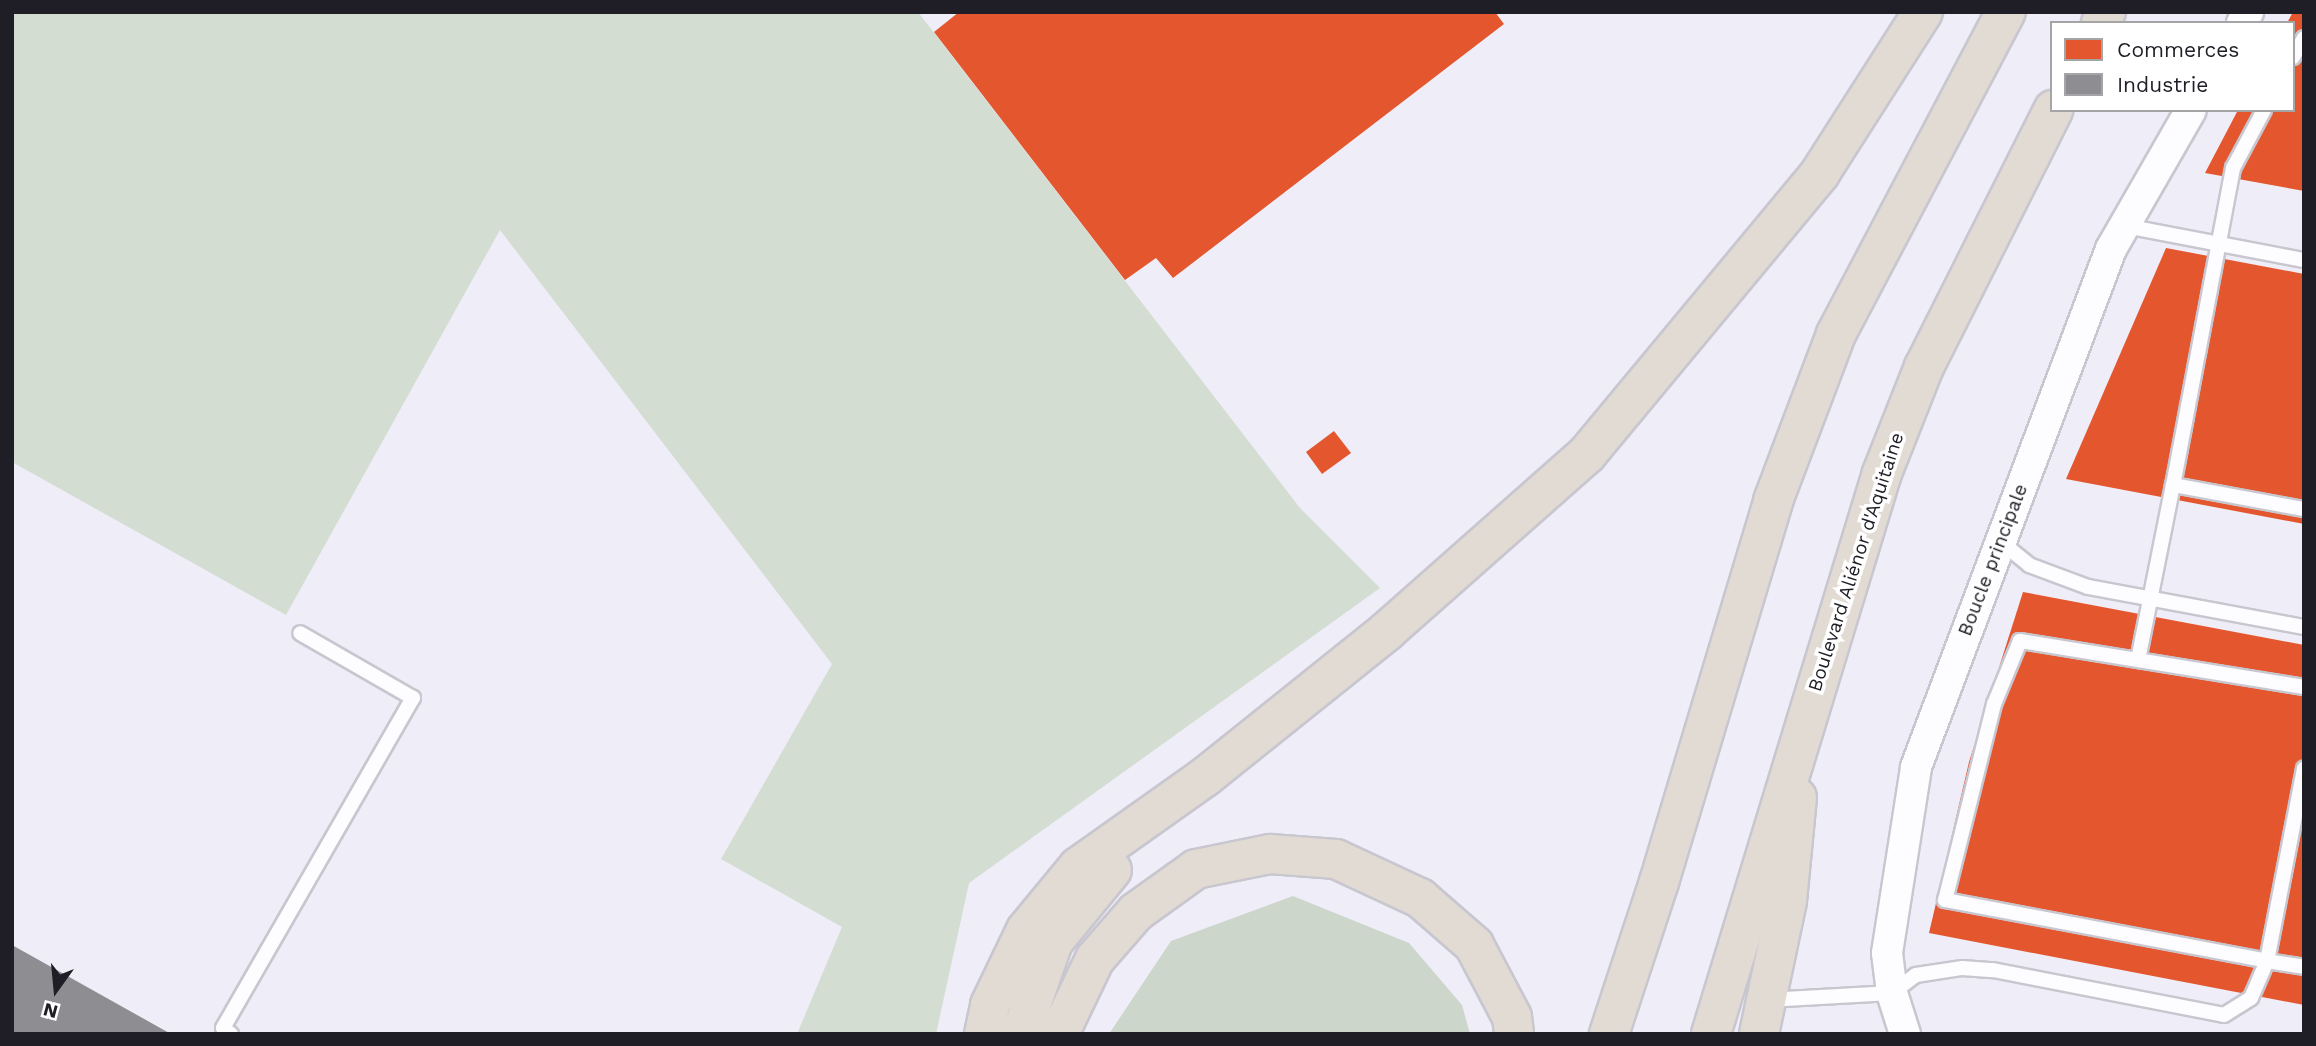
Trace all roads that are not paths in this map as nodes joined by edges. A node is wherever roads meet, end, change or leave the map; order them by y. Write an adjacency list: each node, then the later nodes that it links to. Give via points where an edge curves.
1 (1923, 12): 19 (highway, via 1820,173 1587,454 1387,631)
2 (2006, 12): 29 (highway, via 1836,334 1773,501 1660,882)
3 (2304, 38): 4 (lane)
4 (2295, 54)
5 (2052, 112): 17 (highway, Boulevard Aliénor d'Aquitaine, via 1924,367 1882,473)
6 (2191, 112): 8 (street, Boucle principale)
7 (2263, 112): 10 (lane, via 2232,168)
8 (2125, 226): 9 (lane); 12 (street, Boucle principale, via 2112,249)
9 (2304, 260)
10 (2173, 485): 11 (lane); 15 (lane)
11 (2304, 509)
12 (2000, 541): 13 (lane, via 2029,565 2088,587); 22 (street, Boucle principale, via 1916,767 1887,953)
13 (2304, 627)
14 (300, 633): 24 (lane, via 413,698 223,1028)
15 (2138, 660): 16 (lane); 20 (lane, via 2020,641 1994,704 1945,900)
16 (2304, 687)
17 (1804, 722): 23 (highway, via 1787,901); 30 (highway, Boulevard Aliénor d'Aquitaine)
18 (2304, 769): 20 (lane)
19 (1205, 776): 25 (highway, via 1078,867 1026,930 990,1005); 26 (highway, via 1098,883 1053,942)
20 (2267, 961): 21 (lane); 22 (lane, via 2251,998 2224,1015 1993,970 1962,968 1916,975)
21 (2304, 967)
22 (1892, 993): 23 (lane); 31 (street, Boucle principale)
23 (1762, 1017)
24 (232, 1034)
25 (984, 1034)
26 (1021, 1034)
27 (1059, 1034): 28 (highway, via 1095,959 1136,912 1196,869 1270,854 1336,859 1420,898 1474,946 1512,1017)
28 (1514, 1034)
29 (1609, 1034)
30 (1711, 1034)
31 (1905, 1034)

